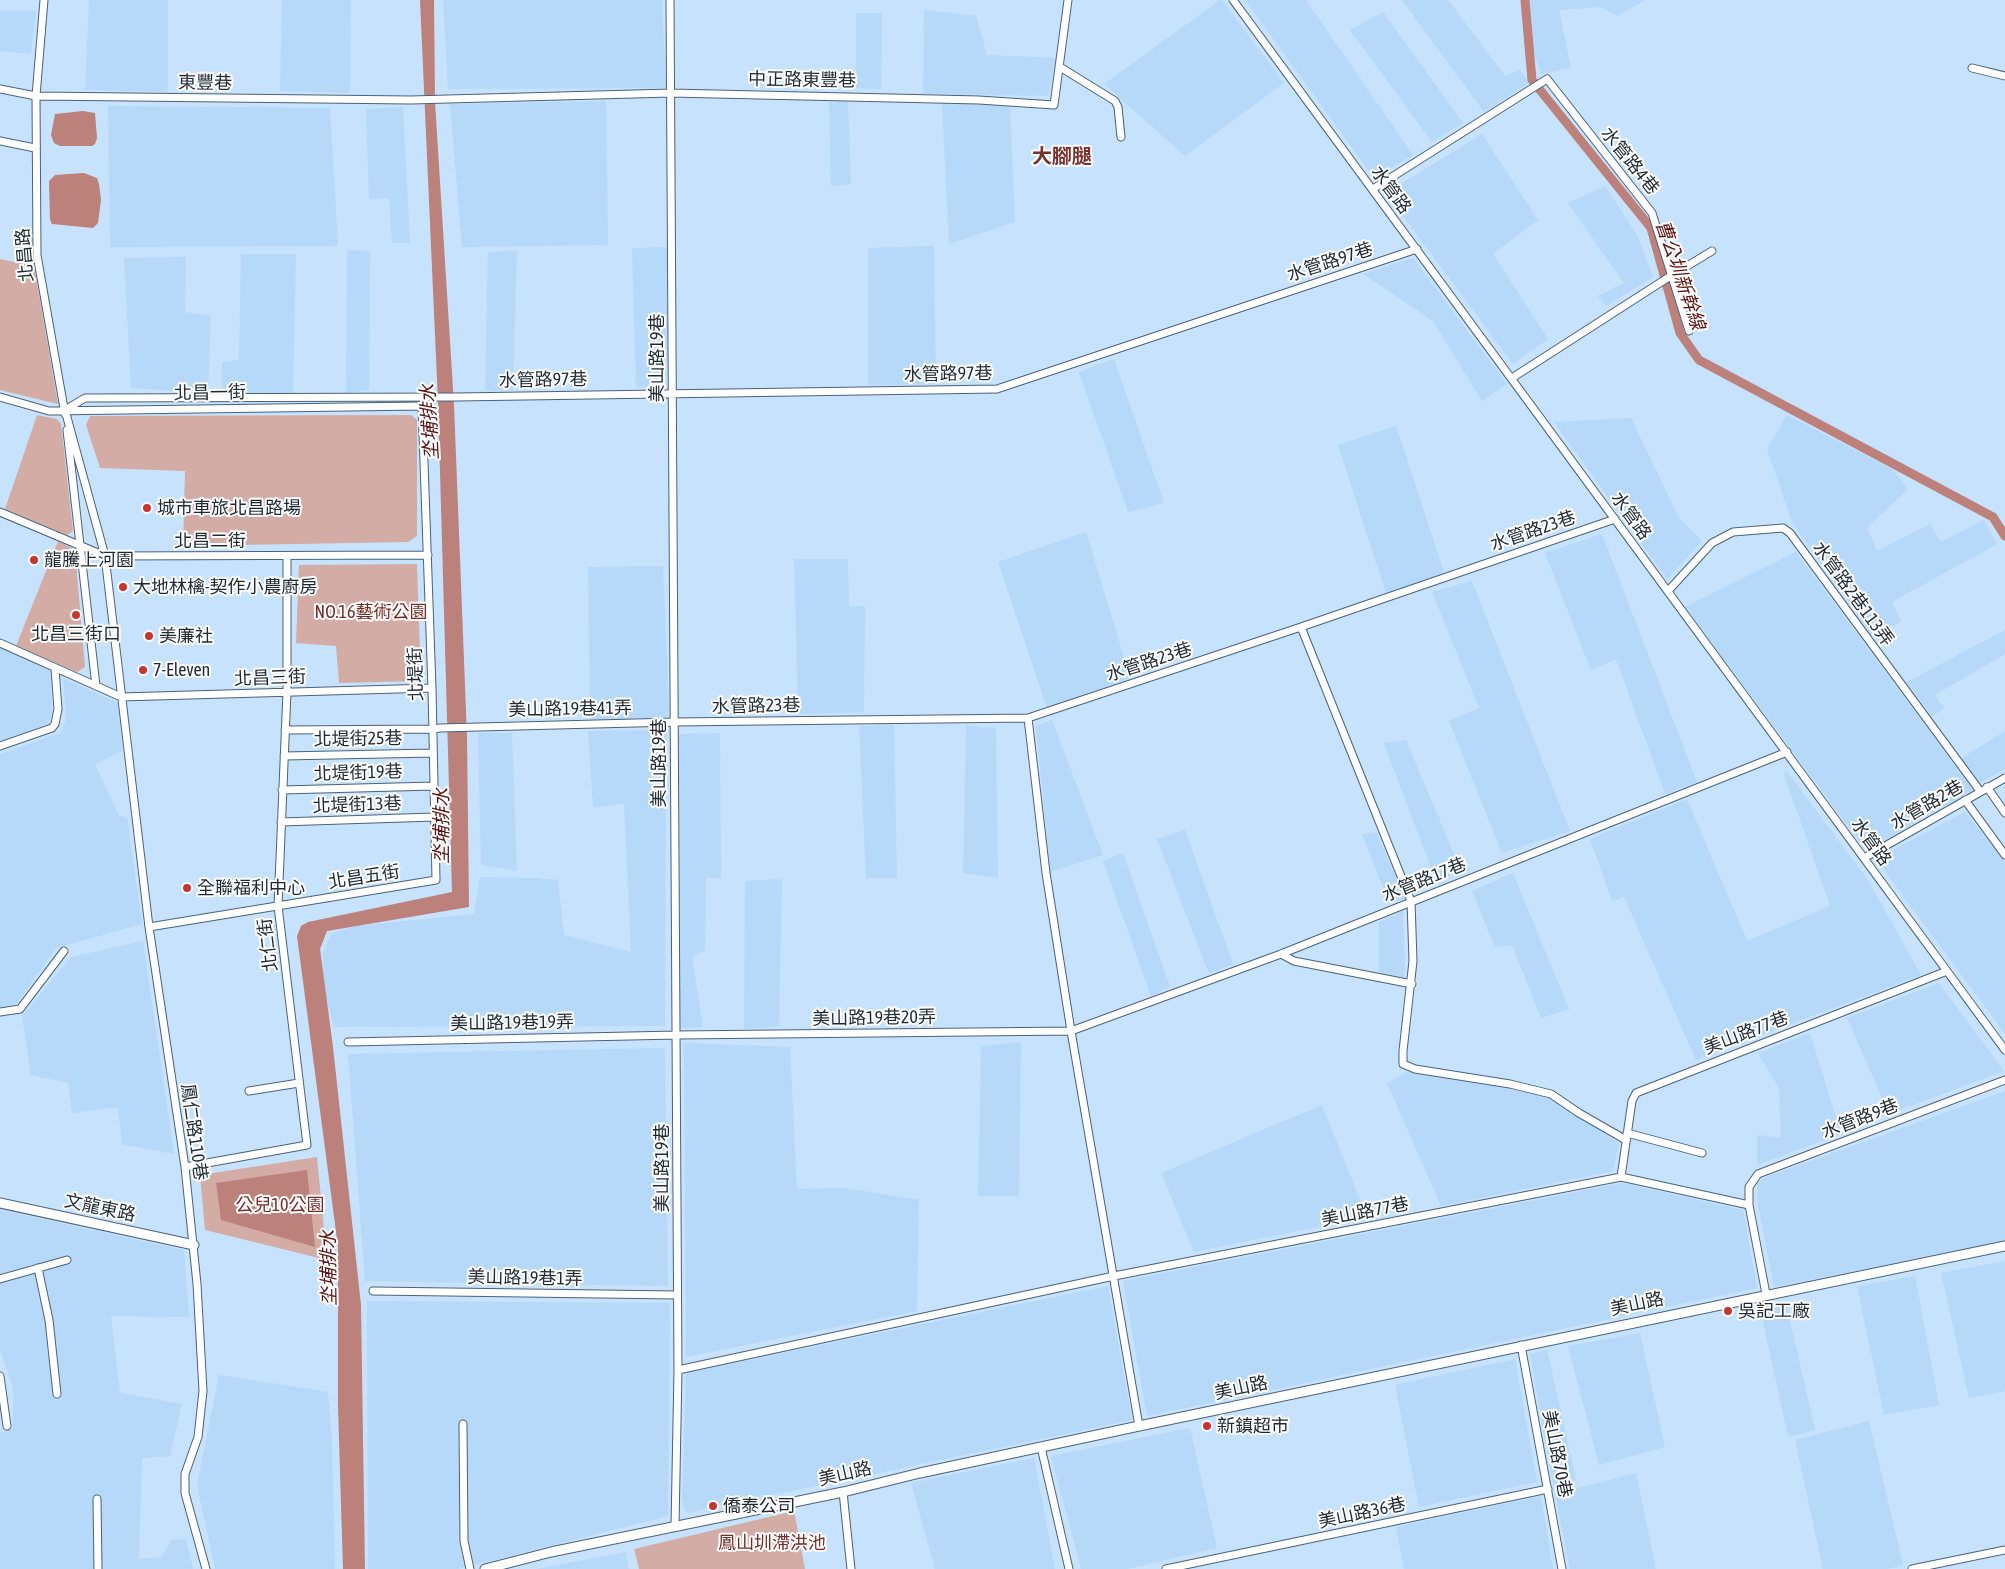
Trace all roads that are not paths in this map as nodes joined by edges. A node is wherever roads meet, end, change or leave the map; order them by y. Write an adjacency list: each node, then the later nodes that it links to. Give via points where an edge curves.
1 (44, 0): 10 (street, 北昌路)
2 (670, 0): 9 (street, 美山路19巷)
3 (1068, 0): 5 (street, 中正路東豐巷)
4 (1234, 0): 15 (street, 水管路)
5 (1060, 67): 9 (street, 中正路東豐巷, via 1054,104); 12 (street, via 1115,100)
6 (1972, 68): 7 (street)
7 (2005, 76)
8 (0, 89): 10 (street, 東豐巷)
9 (671, 93): 11 (street, 中正路東豐巷); 21 (street, 美山路19巷)
10 (36, 96): 11 (street, 東豐巷); 14 (street, 北昌路)
11 (443, 98)
12 (1121, 137)
13 (0, 141): 14 (street)
14 (35, 148): 24 (street, 北昌路, via 36,255)
15 (1373, 190): 16 (street, 水管路); 18 (street, 水管路4巷, via 1545,79 1550,80 1649,208)
16 (1417, 249): 20 (street, 水管路); 21 (street, 水管路97巷, via 997,389)
17 (1712, 251): 18 (street)
18 (1670, 276): 19 (street, 水管路4巷); 20 (street)
19 (1689, 331)
20 (1512, 378): 26 (street, 水管路)
21 (672, 393): 24 (street, 水管路97巷, via 85,398); 40 (street, 美山路19巷)
22 (0, 397): 24 (street, 北昌一街, via 49,411)
23 (422, 406): 24 (street, 北昌一街); 28 (street, 北堤街)
24 (65, 410): 27 (street, 北昌路); 29 (street, 北昌路)
25 (0, 512): 27 (street, 北昌二街)
26 (1615, 519): 31 (street, 水管路); 32 (street, 水管路23巷)
27 (79, 546): 29 (street, 北昌二街); 35 (street, 北昌路)
28 (428, 555): 30 (street, 北昌二街); 36 (street, 北堤街)
29 (104, 556): 30 (street, 北昌二街); 38 (street, 北昌路)
30 (287, 556): 37 (street, 北仁街)
31 (1668, 591): 44 (street, 水管路); 51 (street, 水管路2巷113弄, via 1712,543 1733,532 1783,528 1790,533)
32 (1301, 627): 39 (street, 水管路23巷); 59 (street)
33 (0, 643): 34 (street, 北昌三街)
34 (56, 668): 35 (street, 北昌三街); 43 (street, via 58,709 55,724 52,728)
35 (96, 686): 38 (street, 北昌三街)
36 (432, 688): 37 (street, 北昌三街); 41 (street, 北堤街)
37 (287, 692): 38 (street, 北昌三街); 42 (street, 北仁街)
38 (121, 697): 61 (street, 鳳仁路110巷)
39 (1028, 718): 40 (street, 水管路23巷); 67 (street, via 1046,873)
40 (674, 722): 41 (street, 美山路19巷41弄); 68 (street, 美山路19巷)
41 (436, 728): 42 (street, 美山路19巷41弄); 45 (street, 北堤街)
42 (285, 730): 46 (street, 北仁街)
43 (0, 746)
44 (1787, 752): 57 (street, 水管路); 59 (street, 水管路17巷)
45 (433, 753): 46 (street, 北堤街25巷); 48 (street, 北堤街)
46 (284, 756): 50 (street, 北仁街)
47 (2005, 778): 49 (street, 水管路2巷)
48 (434, 786): 50 (street, 北堤街19巷); 54 (street, 北堤街)
49 (1987, 788): 51 (street, 水管路2巷); 53 (street)
50 (282, 790): 55 (street, 北仁街)
51 (1980, 791): 52 (street, 水管路2巷)
52 (1965, 800): 56 (street); 57 (street, 水管路2巷)
53 (2005, 813)
54 (434, 817): 55 (street, 北堤街13巷); 58 (street, 北堤街)
55 (281, 822): 60 (street, 北仁街)
56 (2005, 855)
57 (1864, 858): 64 (street, 水管路)
58 (436, 880): 60 (street, 北昌五街)
59 (1411, 901): 63 (street, 水管路17巷); 65 (street)
60 (278, 906): 61 (street, 北昌五街); 72 (street, 北仁街)
61 (149, 927): 76 (street, 鳳仁路110巷)
62 (64, 951): 66 (street, via 20,1009)
63 (1281, 954): 65 (street, via 1294,961); 67 (street, 水管路17巷)
64 (1947, 971): 70 (street, 水管路); 74 (street, 美山路77巷, via 1636,1093)
65 (1412, 984): 74 (street, via 1403,1064 1415,1069 1551,1094 1579,1113)
66 (0, 1012)
67 (1071, 1031): 68 (street, 美山路19巷20弄); 84 (street)
68 (677, 1035): 69 (street, 美山路19巷19弄); 88 (street, 美山路19巷)
69 (348, 1042)
70 (2005, 1050)
71 (2005, 1080): 79 (street, 水管路9巷, via 1758,1174 1749,1187)
72 (300, 1083): 73 (street); 76 (street, 北仁街, via 307,1145)
73 (249, 1091)
74 (1626, 1136): 75 (street); 77 (street, 美山路77巷)
75 (1702, 1153)
76 (185, 1167): 80 (street, 鳳仁路110巷)
77 (1621, 1177): 79 (street, 美山路77巷); 84 (street, 美山路77巷)
78 (0, 1202): 80 (street, 文龍東路)
79 (1749, 1204): 87 (street)
80 (194, 1245): 104 (street, 鳳仁路110巷, via 204,1391 198,1437 185,1474 185,1493)
81 (2005, 1246): 87 (street, 美山路)
82 (67, 1260): 83 (street)
83 (38, 1268): 85 (street); 92 (street, via 49,1320)
84 (1114, 1276): 90 (street, 美山路77巷); 95 (street)
85 (0, 1279)
86 (373, 1291): 88 (street, 美山路19巷1弄)
87 (1766, 1294): 89 (street, 美山路)
88 (677, 1295): 90 (street, 美山路19巷)
89 (1520, 1345): 95 (street, 美山路); 97 (street, 美山路70巷)
90 (678, 1370): 100 (street, 美山路19巷)
91 (0, 1376): 94 (street)
92 (57, 1394)
93 (463, 1424): 105 (street, via 464,1541)
94 (7, 1426)
95 (1139, 1426): 96 (street, 美山路)
96 (1041, 1447): 98 (street, 美山路); 108 (street)
97 (1548, 1489): 102 (street, 美山路36巷); 110 (street, 美山路70巷)
98 (843, 1492): 100 (street, 美山路); 107 (street)
99 (97, 1499): 103 (street)
100 (675, 1526): 106 (street, 美山路)
101 (2005, 1550): 111 (street)
102 (1182, 1567): 109 (street, 美山路36巷)
103 (98, 1569)
104 (206, 1569)
105 (470, 1569)
106 (485, 1569)
107 (851, 1569)
108 (1069, 1569)
109 (1166, 1569)
110 (1562, 1569)
111 (1912, 1569)

